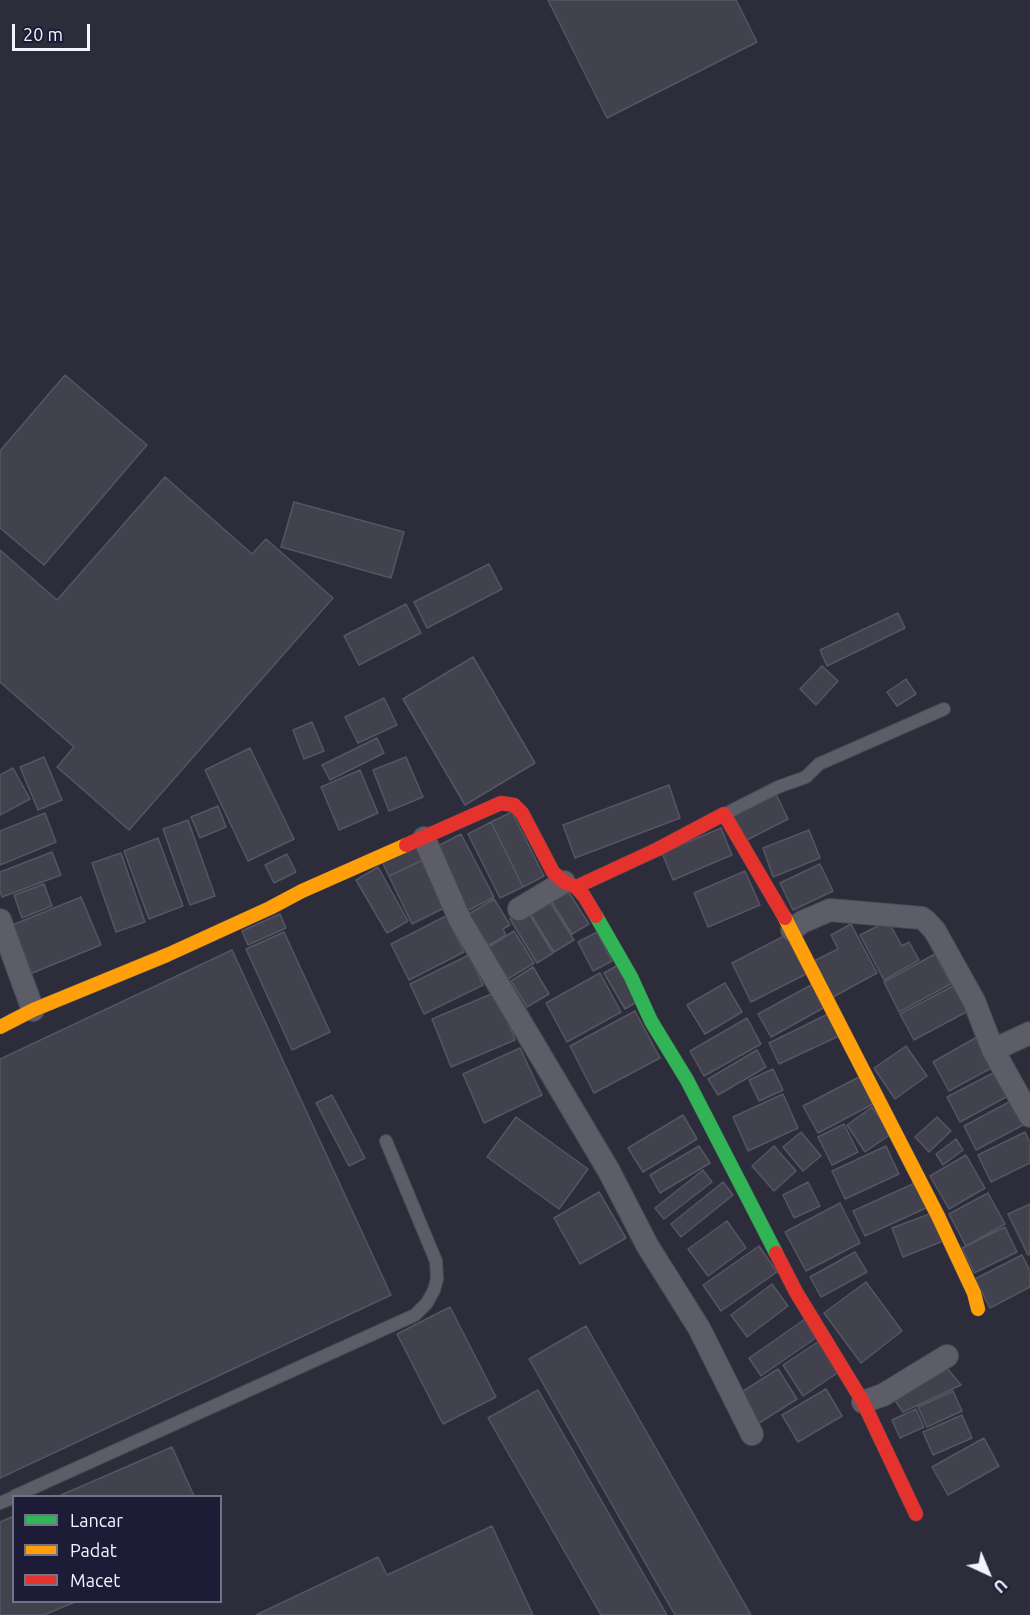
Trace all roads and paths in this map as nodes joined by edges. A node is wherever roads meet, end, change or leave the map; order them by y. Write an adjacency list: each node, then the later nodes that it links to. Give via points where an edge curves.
1 (944, 709): 2 (lane, via 819,764 806,777)
2 (724, 814): 4 (street, via 658,849); 7 (street)
3 (424, 838): 4 (street, via 501,803 514,805 550,867); 8 (street, via 167,955); 17 (street, via 460,920 609,1171 646,1245 699,1328)
4 (570, 885): 5 (street); 16 (street, via 584,896 631,977 651,1022 687,1080 796,1292)
5 (519, 909)
6 (0, 920): 8 (street)
7 (792, 930): 11 (street, via 830,910 921,918 935,931 974,1001); 14 (street, via 938,1216)
8 (33, 1010): 9 (street)
9 (0, 1027)
10 (1030, 1033): 11 (street)
11 (993, 1050): 12 (street)
12 (1030, 1116)
13 (386, 1141): 18 (lane, via 436,1261 437,1279 427,1303 415,1314)
14 (978, 1309)
15 (946, 1356): 16 (street, via 883,1395)
16 (862, 1402): 19 (street)
17 (752, 1434)
18 (18, 1495)
19 (915, 1514)

